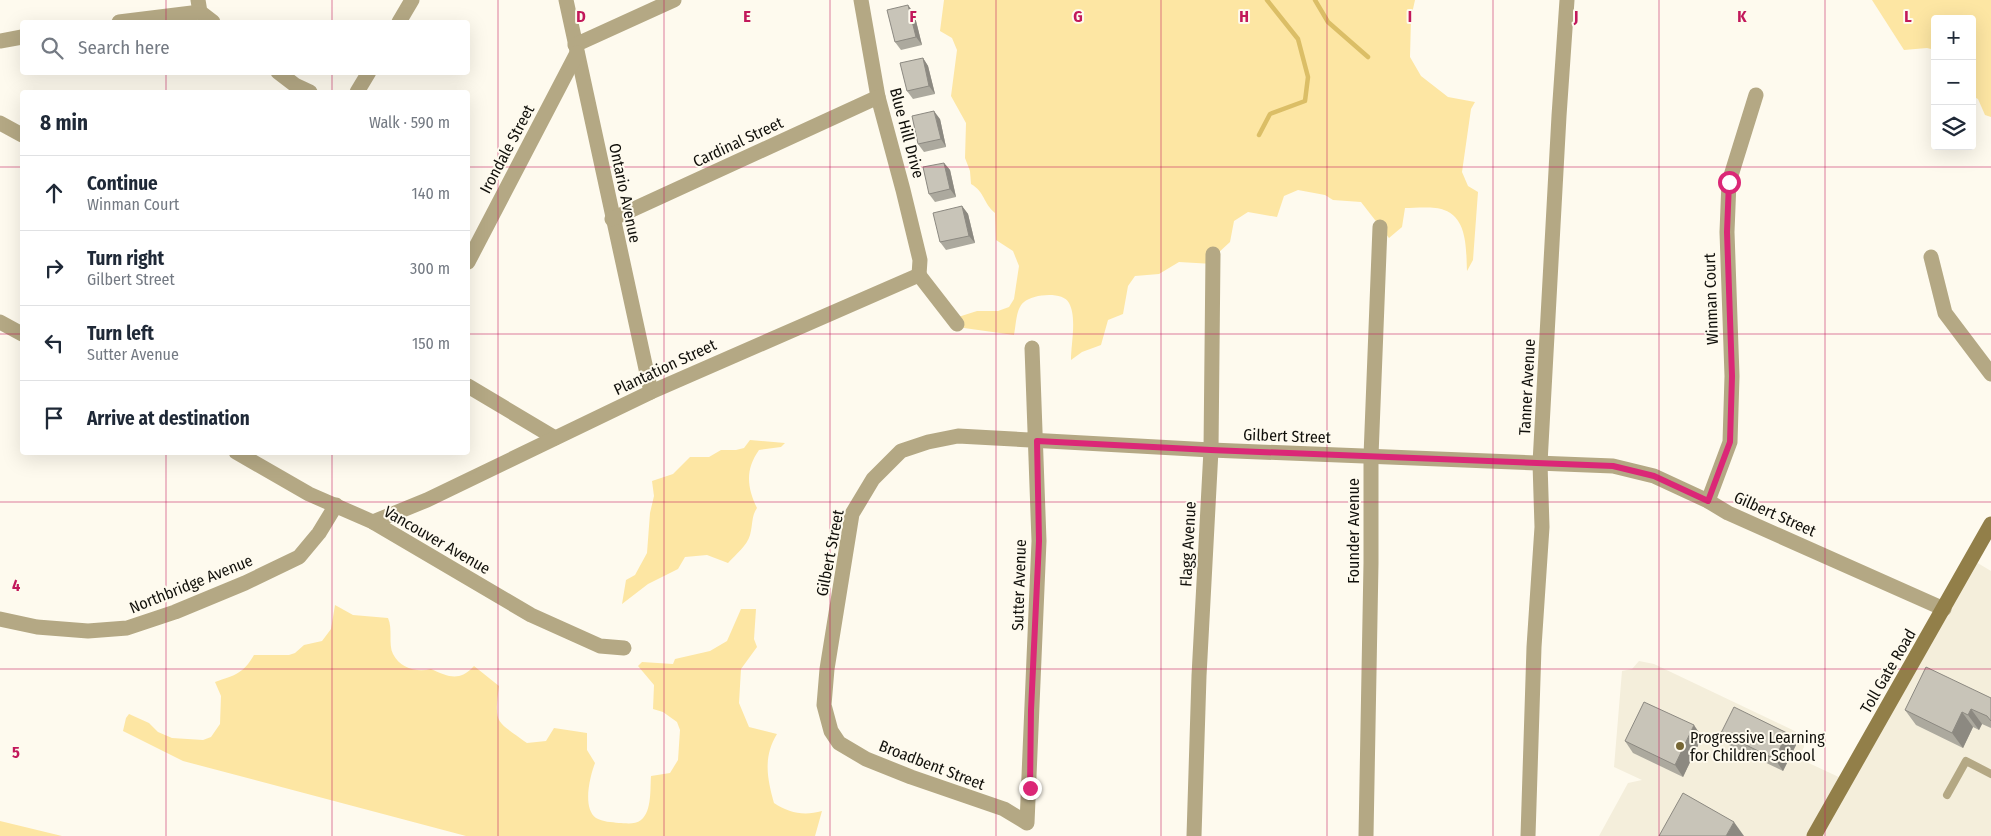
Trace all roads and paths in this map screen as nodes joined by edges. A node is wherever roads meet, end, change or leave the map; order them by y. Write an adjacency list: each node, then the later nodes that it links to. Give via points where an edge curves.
1 (412, 0): 9 (street)
2 (566, 0): 12 (street, Ontario Avenue)
3 (674, 0): 12 (street)
4 (861, 0): 18 (street, Blue Hill Drive)
5 (1568, 0): 39 (street, Tanner Avenue)
6 (199, 6): 7 (street); 8 (street)
7 (129, 20)
8 (211, 20)
9 (400, 20)
10 (20, 37): 11 (street)
11 (0, 42)
12 (576, 49): 21 (street, Ontario Avenue); 25 (street, Irondale Street)
13 (282, 75): 15 (street)
14 (367, 75): 16 (street)
15 (306, 90)
16 (358, 90)
17 (1756, 96): 40 (street, Winman Court, via 1729,182 1730,442)
18 (878, 97): 21 (street, Cardinal Street); 26 (street, Blue Hill Drive, via 918,251)
19 (0, 123): 20 (street)
20 (20, 134)
21 (612, 219): 33 (street, Ontario Avenue)
22 (1380, 227): 38 (street, Founder Avenue)
23 (1213, 254): 36 (street, Flagg Avenue)
24 (1932, 257): 31 (street, via 1945,313)
25 (470, 258)
26 (919, 275): 28 (street); 33 (street, Plantation Street)
27 (0, 322): 29 (street)
28 (957, 324)
29 (20, 333)
30 (1032, 348): 35 (street, Sutter Avenue)
31 (1991, 374)
32 (470, 387): 34 (street)
33 (651, 392): 34 (street, Plantation Street)
34 (556, 438): 42 (street, Plantation Street, via 427,500)
35 (1037, 441): 36 (street, Gilbert Street); 47 (street, Gilbert Street, via 958,436 928,442 901,451 873,478 852,514 824,705); 50 (street, Sutter Avenue, via 1039,541)
36 (1211, 450): 38 (street, Gilbert Street); 51 (street, Flagg Avenue)
37 (241, 455): 41 (street, Vancouver Avenue)
38 (1371, 456): 39 (street, Gilbert Street); 52 (street, Founder Avenue)
39 (1540, 463): 40 (street, Gilbert Street, via 1613,466 1654,476); 53 (street, Tanner Avenue, via 1542,527 1534,647)
40 (1708, 501): 44 (street, Gilbert Street, via 1728,513)
41 (336, 505): 42 (street, Vancouver Avenue); 45 (street, Northbridge Avenue, via 299,557 245,583 127,628 88,631 37,627)
42 (373, 522): 46 (street, Vancouver Avenue, via 530,615 600,646)
43 (1991, 524): 44 (main road, Toll Gate Road)
44 (1944, 609): 54 (main road, Toll Gate Road)
45 (0, 619)
46 (624, 648)
47 (831, 731): 50 (street, Broadbent Street, via 839,743 866,758 1004,809)
48 (1991, 774): 49 (lane, via 1966,761)
49 (1947, 795)
50 (1027, 823)
51 (1194, 836)
52 (1366, 836)
53 (1528, 836)
54 (1814, 836)

